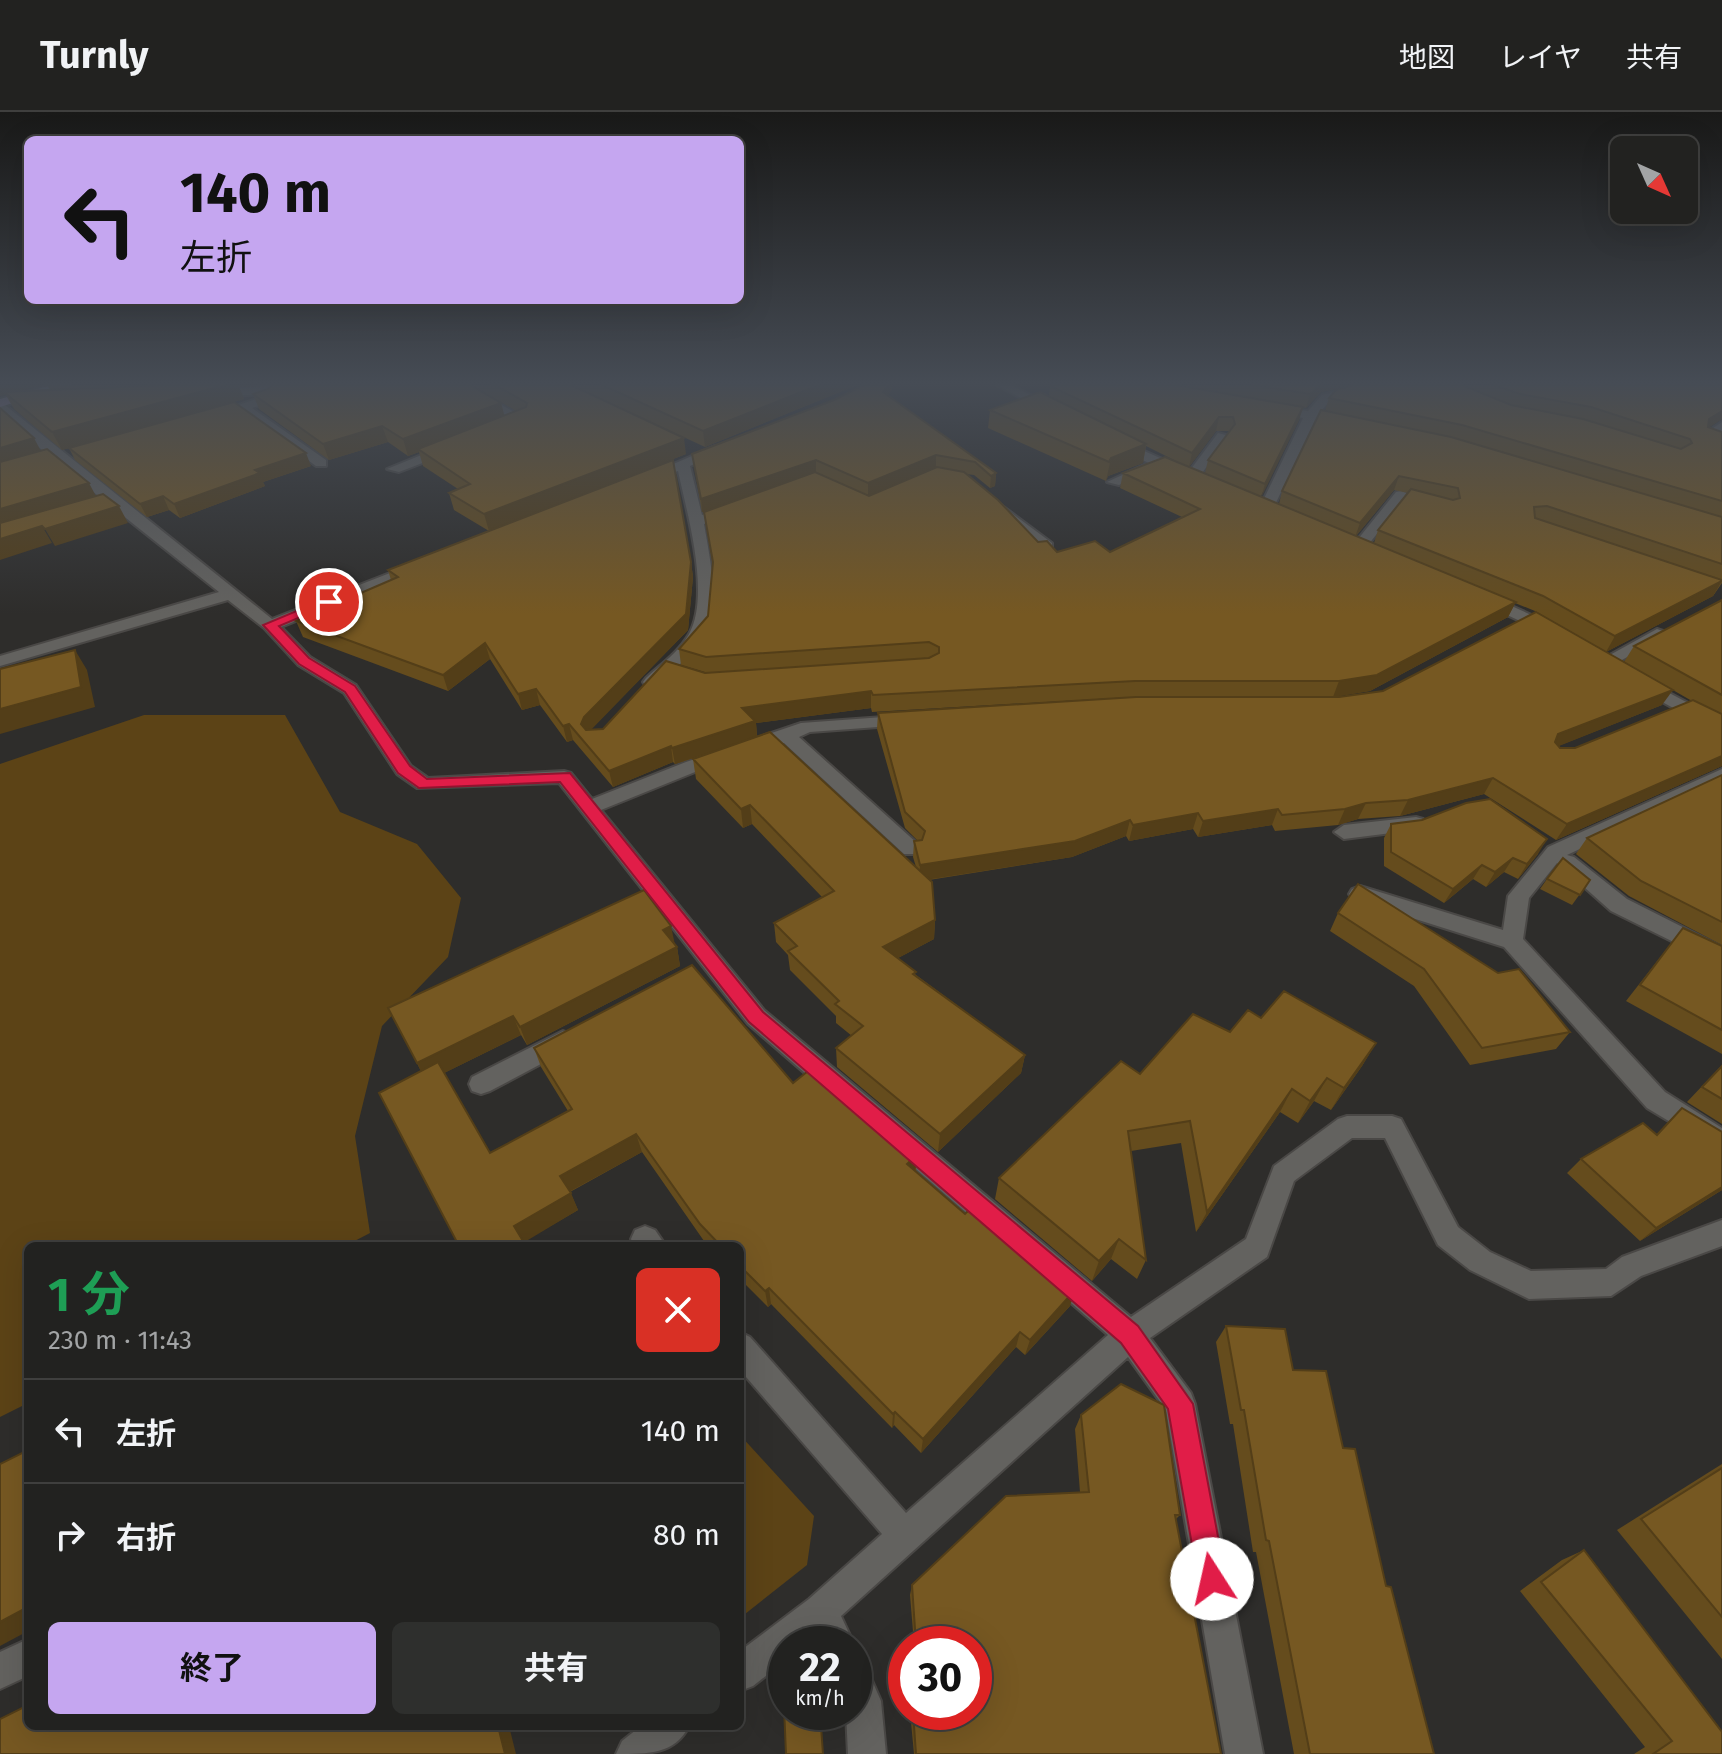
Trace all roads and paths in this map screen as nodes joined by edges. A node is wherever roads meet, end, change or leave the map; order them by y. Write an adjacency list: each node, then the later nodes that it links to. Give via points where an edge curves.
1 (63, 462): 21 (street, via 108,505)
2 (413, 462): 9 (street)
3 (681, 462): 10 (street)
4 (693, 462): 16 (street)
5 (1156, 462): 8 (street)
6 (1208, 462): 8 (street, via 1198,480)
7 (1288, 462): 15 (street)
8 (1161, 464): 11 (street)
9 (394, 469)
10 (639, 481)
11 (1114, 482)
12 (990, 500): 18 (street)
13 (750, 503): 16 (street)
14 (1446, 508): 17 (street, via 1401,495 1366,550)
15 (1265, 509)
16 (696, 522): 28 (street, via 704,577 699,632 673,670)
17 (1343, 541)
18 (1047, 546)
19 (432, 562): 23 (street)
20 (1469, 592): 22 (street)
21 (231, 594): 23 (street); 27 (street)
22 (1528, 617): 25 (street); 26 (street)
23 (270, 625): 36 (street, via 304,661 350,689 404,770 424,784 564,777)
24 (1671, 627): 30 (street, via 1613,665)
25 (1501, 632)
26 (1568, 639)
27 (0, 661)
28 (636, 699)
29 (1722, 708): 30 (street)
30 (1690, 711): 32 (street); 33 (street)
31 (923, 718): 34 (street, via 829,723)
32 (1653, 718)
33 (1722, 729)
34 (787, 736): 36 (street); 40 (street)
35 (1722, 775): 41 (street)
36 (590, 807): 45 (street)
37 (1440, 814): 38 (street, via 1413,825)
38 (1344, 832)
39 (1532, 836): 41 (street)
40 (911, 849)
41 (1555, 852): 43 (street, via 1519,896); 44 (street, via 1619,905)
42 (1360, 894): 43 (street)
43 (1512, 941): 49 (street, via 1656,1100)
44 (1722, 957)
45 (713, 962): 46 (street); 51 (street, via 756,1017)
46 (686, 977)
47 (590, 1027): 48 (street)
48 (481, 1084)
49 (1722, 1142)
50 (1722, 1233): 51 (street, via 1632,1266 1611,1282 1529,1285 1480,1261 1448,1236 1392,1127 1347,1127 1283,1174 1257,1248)
51 (1130, 1335): 53 (street); 63 (street, via 1180,1404)
52 (744, 1352): 53 (street)
53 (904, 1535): 54 (street)
54 (821, 1611): 55 (street); 57 (street)
55 (828, 1626)
56 (24, 1659): 58 (street)
57 (744, 1670)
58 (0, 1671)
59 (666, 1730): 61 (street)
60 (865, 1730): 62 (street)
61 (635, 1754)
62 (867, 1754)
63 (1244, 1754)

